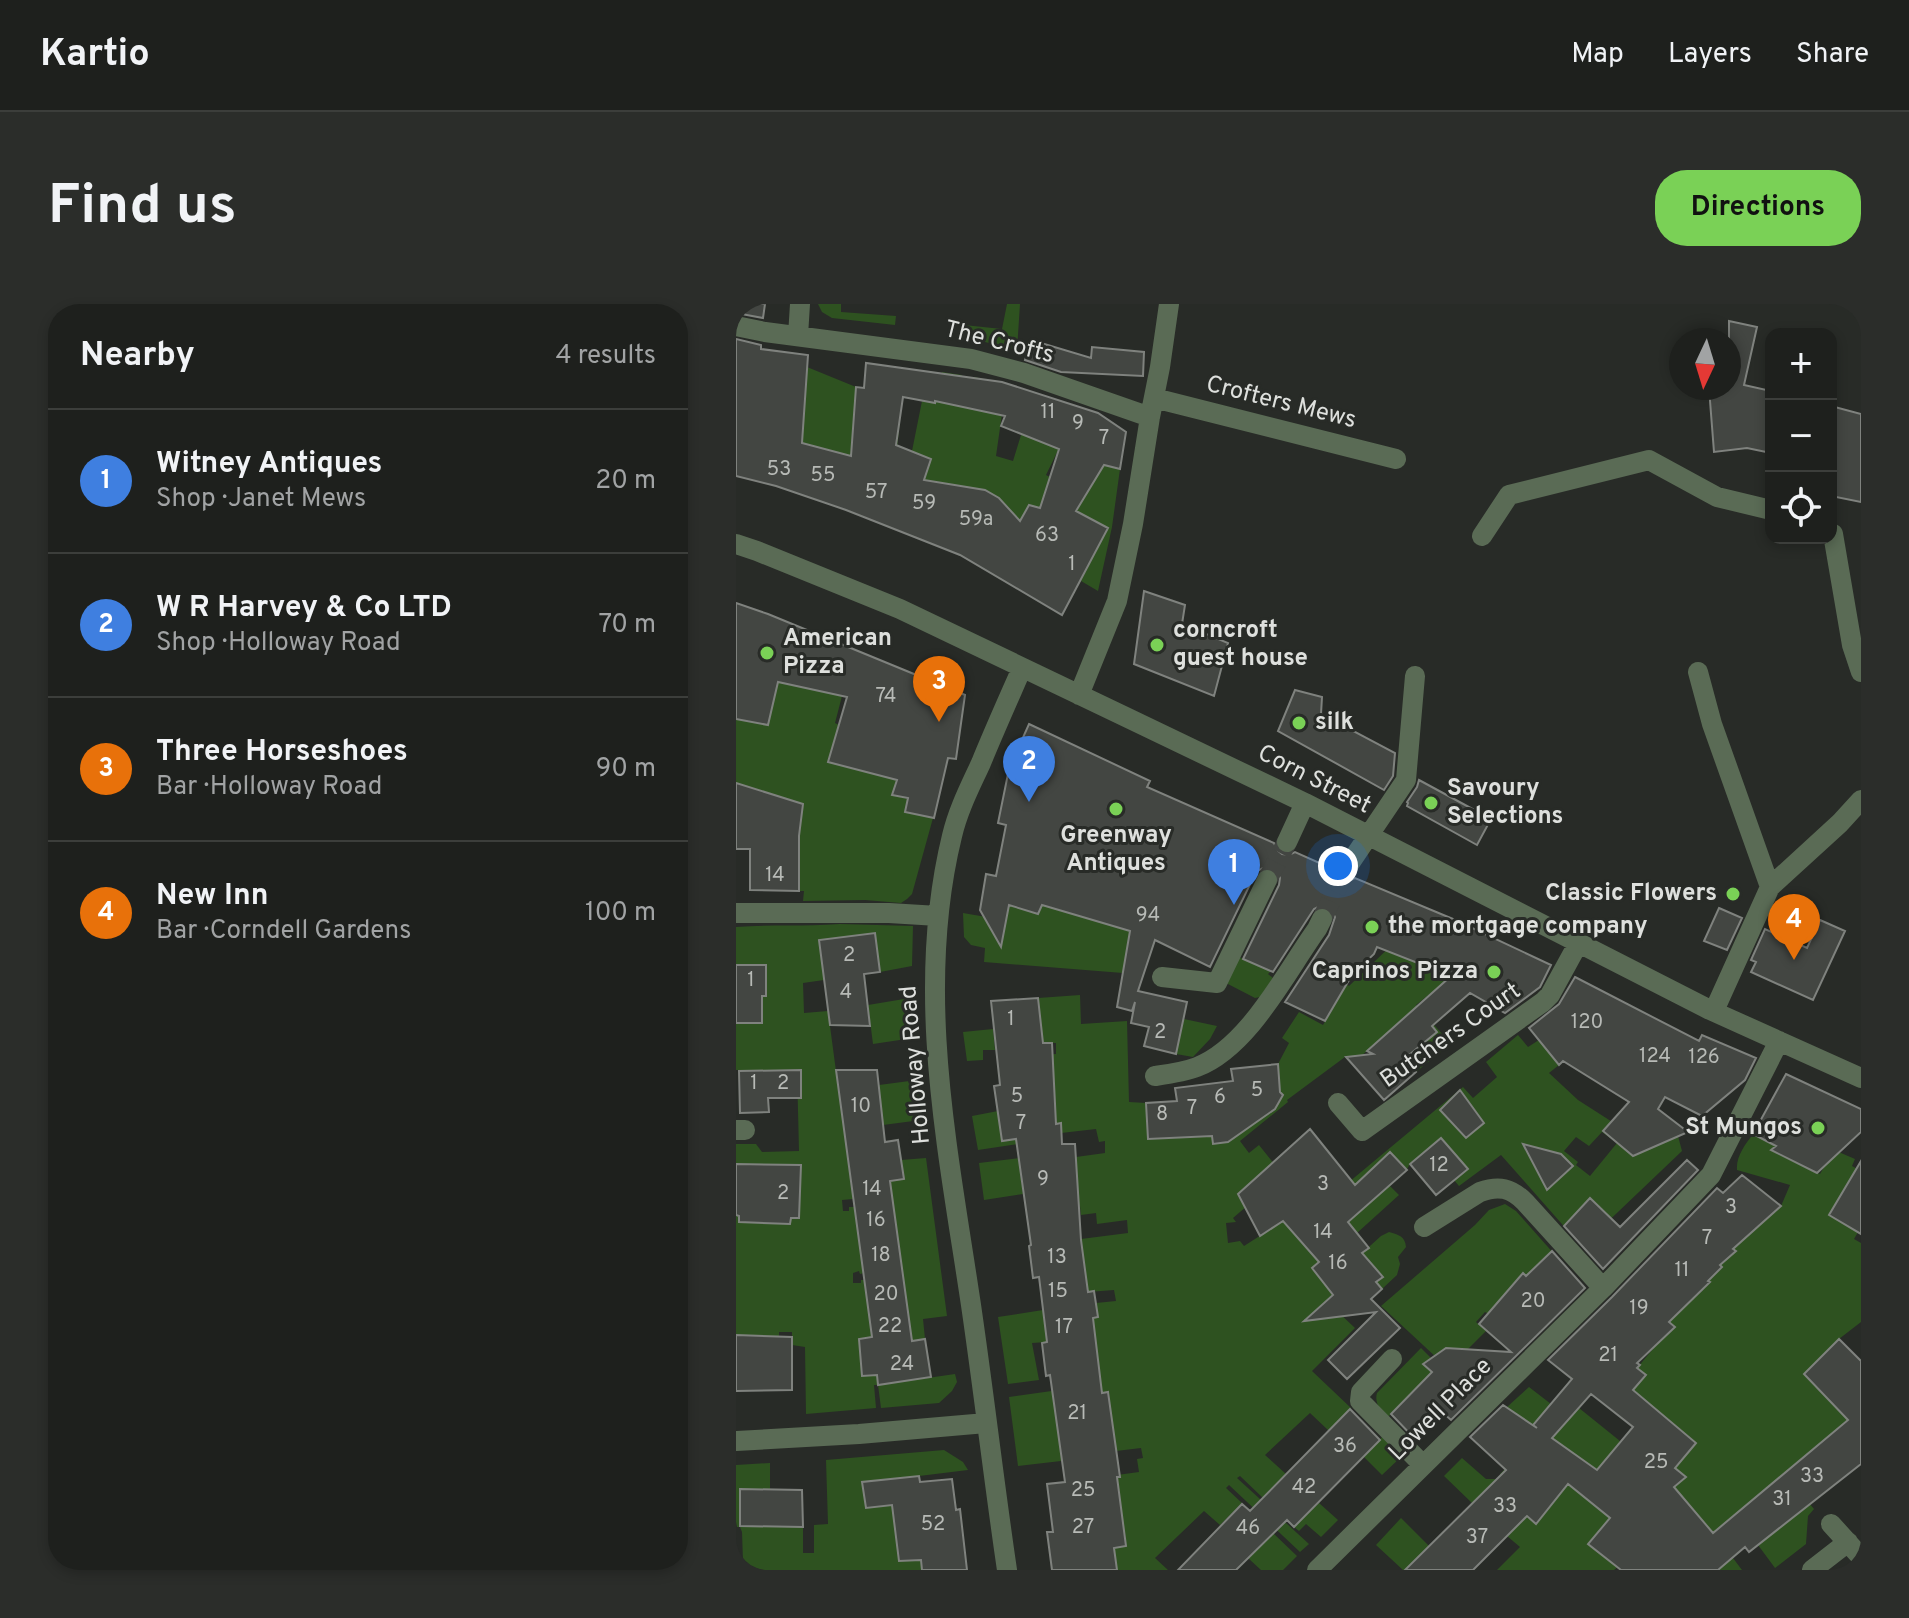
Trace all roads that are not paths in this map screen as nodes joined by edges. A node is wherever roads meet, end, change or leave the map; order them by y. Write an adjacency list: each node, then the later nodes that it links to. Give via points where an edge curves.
1 (800, 304): 4 (street)
2 (1169, 304): 5 (street)
3 (736, 326): 4 (street, The Crofts)
4 (798, 336): 5 (street, The Crofts, via 971,359)
5 (1152, 407): 6 (street, Crofters Mews); 15 (street, via 1117,601)
6 (1396, 459)
7 (1765, 509): 8 (street, via 1717,497 1649,460 1509,495)
8 (1482, 536)
9 (736, 544): 11 (street, Corn Street, via 900,609)
10 (1835, 544): 13 (street)
11 (1022, 668): 15 (street, Corn Street); 24 (street, Holloway Road, via 957,818)
12 (1698, 672): 22 (street)
13 (1861, 672)
14 (1415, 676): 18 (street, via 1406,780)
15 (1079, 695): 17 (street, Corn Street)
16 (1861, 800): 22 (street)
17 (1305, 803): 18 (street, Corn Street); 19 (street)
18 (1369, 837): 20 (street); 26 (street, Corn Street)
19 (1287, 842)
20 (1346, 869)
21 (1267, 880): 27 (street, via 1217,983)
22 (1770, 887): 28 (street)
23 (736, 913): 24 (street)
24 (938, 916): 36 (street, Holloway Road, via 933,980 936,1054)
25 (1322, 919): 30 (street, via 1236,1040 1198,1067)
26 (1579, 942): 28 (street, Corn Street); 32 (street, Butchers Court, via 1543,1002 1362,1131)
27 (1162, 977)
28 (1714, 1011): 29 (street, Corn Street)
29 (1779, 1041): 31 (street, Corn Street); 34 (street, Lowell Place, via 1711,1175)
30 (1155, 1076)
31 (1861, 1078)
32 (1338, 1103)
33 (1424, 1227): 34 (street, via 1480,1192 1507,1189)
34 (1603, 1288): 38 (street, Lowell Place)
35 (1392, 1359): 38 (street, via 1361,1392 1360,1401)
36 (986, 1423): 37 (street); 41 (street, Holloway Road)
37 (736, 1441)
38 (1422, 1464): 42 (street, Lowell Place)
39 (1831, 1524): 40 (street)
40 (1854, 1550): 43 (street)
41 (1007, 1570)
42 (1317, 1570)
43 (1812, 1570)

